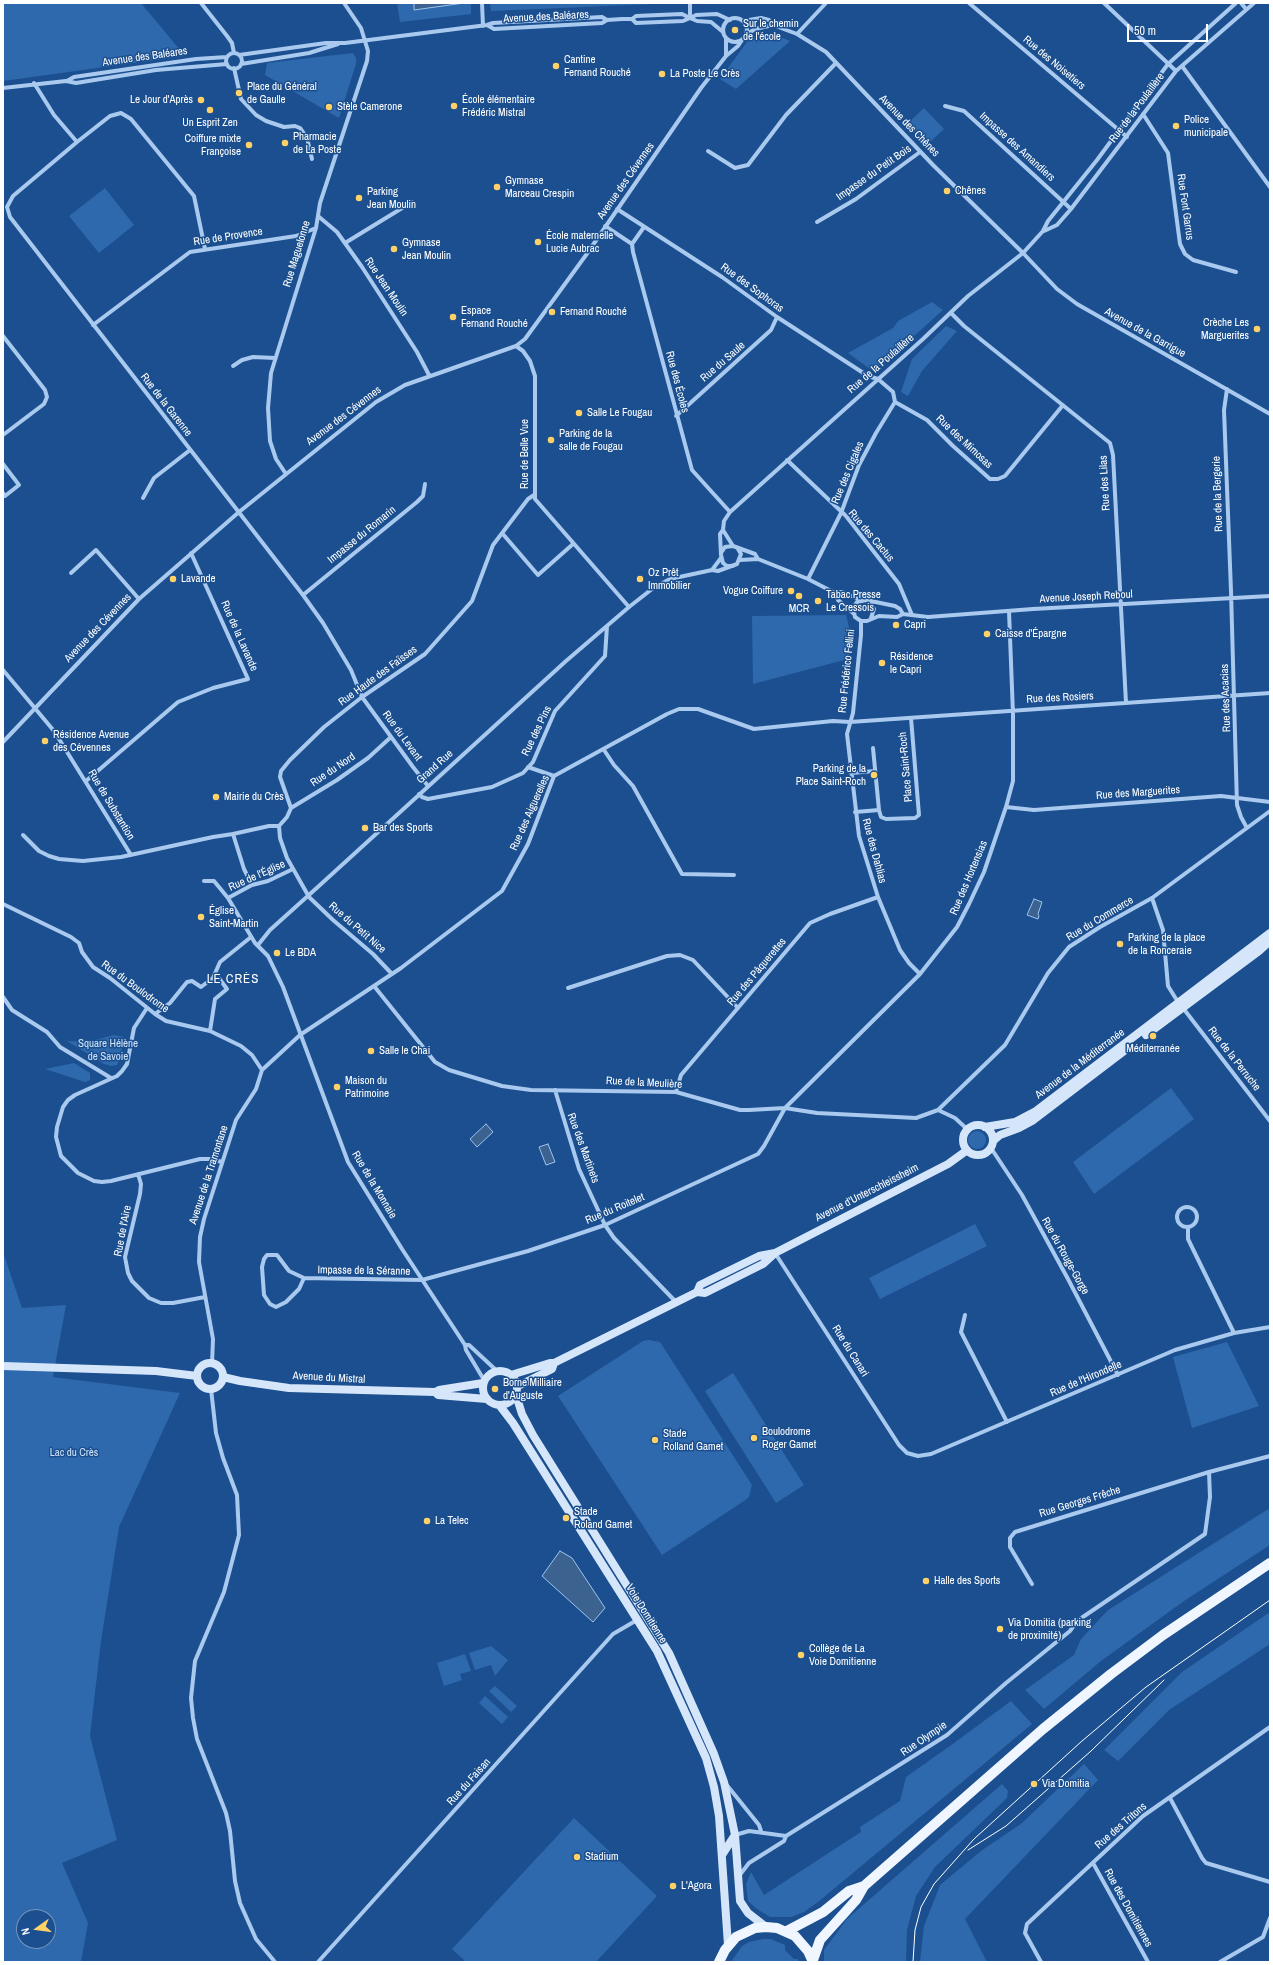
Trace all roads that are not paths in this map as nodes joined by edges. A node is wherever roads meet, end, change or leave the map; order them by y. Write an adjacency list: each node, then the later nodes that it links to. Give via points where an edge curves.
1 (201, 3): 25 (street, via 232,43)
2 (344, 3): 22 (street, Rue Maguelonne, via 355,18)
3 (482, 3): 17 (street)
4 (690, 3): 12 (street)
5 (826, 3): 20 (street)
6 (969, 3): 41 (street, Rue des Noisetiers)
7 (1104, 3): 32 (street)
8 (1236, 3): 32 (street, Rue de la Poulaillère)
9 (1241, 3): 11 (street)
10 (1254, 3): 11 (street, Rue de la Poulaillère)
11 (1246, 9): 33 (street, Rue de la Poulaillère)
12 (690, 18): 13 (street, Avenue des Baléares, via 682,14 636,16); 13 (street, Avenue des Baléares, via 683,21 636,23); 14 (street, Avenue des Baléares, via 696,15 717,14); 18 (street, Avenue des Baléares, via 711,22)
13 (632, 19): 17 (street, Avenue des Baléares, via 515,28)
14 (730, 20): 15 (street, via 737,18); 18 (street, via 725,25)
15 (743, 22): 16 (street, Avenue des Chênes, via 761,18 769,20); 19 (street, via 747,27)
16 (773, 25): 19 (street); 20 (street, Avenue des Chênes)
17 (485, 26): 22 (street, Avenue des Baléares)
18 (724, 32): 21 (street)
19 (746, 34): 23 (street)
20 (797, 34): 29 (street, Avenue des Chênes, via 822,49)
21 (726, 38): 23 (street, via 735,42); 27 (street)
22 (364, 40): 24 (street, Avenue des Baléares); 52 (street, Rue Maguelonne, via 368,51 367,61 320,203)
23 (742, 40): 27 (street, Avenue des Cévennes)
24 (345, 43): 26 (street, Avenue des Baléares, via 326,43); 31 (street, Avenue des Baléares, via 309,53)
25 (234, 53): 26 (street); 28 (street)
26 (239, 55): 31 (street)
27 (726, 56): 50 (street, Avenue des Cévennes)
28 (227, 57): 30 (street); 36 (street, Avenue des Baléares, via 89,74)
29 (836, 63): 44 (street, via 786,115 748,165 735,168); 45 (street, Avenue des Chênes)
30 (227, 64): 34 (street); 36 (street, Avenue des Baléares, via 156,70 76,83)
31 (241, 64): 34 (street)
32 (1168, 64): 35 (street); 41 (street, Rue de la Poulaillère)
33 (1182, 66): 35 (street, Rue de la Poulaillère); 47 (street)
34 (234, 68): 46 (street, via 241,99 256,115 266,121 284,127 300,128 307,138)
35 (1176, 71): 40 (street, Rue de la Poulaillère)
36 (66, 81): 37 (street, Avenue des Baléares)
37 (34, 84): 38 (street, Avenue des Baléares); 43 (street, via 54,115)
38 (3, 88)
39 (945, 106): 49 (street, Impasse des Amandiers, via 964,112)
40 (1143, 114): 42 (street, Rue de la Poulaillère); 62 (street, Rue Font Garrus, via 1163,144 1169,159 1182,250 1193,260)
41 (1119, 130): 42 (street, Rue des Noisetiers); 49 (street, Rue de la Poulaillère)
42 (1127, 136): 51 (street, Rue de la Poulaillère)
43 (78, 142): 60 (street, Rue de la Garenne, via 110,116 126,114 194,196); 65 (street, Rue de la Garenne, via 13,196 7,207 10,217)
44 (708, 151)
45 (920, 152): 53 (street, Impasse du Petit Bois, via 856,199); 61 (street, Avenue des Chênes)
46 (312, 159)
47 (1270, 186)
48 (412, 202): 58 (street)
49 (1064, 202): 51 (street, Impasse des Amandiers); 57 (street, Rue de la Poulaillère)
50 (617, 209): 54 (street, Avenue des Cévennes); 55 (street, Rue des Sophoras)
51 (1071, 209): 57 (street, Rue de la Poulaillère, via 1057,225)
52 (318, 216): 56 (street, Rue Maguelonne); 58 (street, Rue Jean Moulin, via 331,226)
53 (817, 222)
54 (605, 226): 59 (street); 67 (street, Avenue des Cévennes, via 525,338)
55 (644, 227): 59 (street); 64 (street, Rue des Sophoras, via 716,273)
56 (316, 228): 60 (street, Rue de Provence, via 296,236); 68 (street, Rue Maguelonne)
57 (1043, 231): 61 (street, Rue de la Poulaillère)
58 (345, 243): 70 (street, Rue Jean Moulin, via 398,322)
59 (632, 244): 76 (street, Rue des Écoles, via 644,299)
60 (205, 249): 65 (street, Rue de Provence, via 188,253)
61 (1023, 253): 63 (street, Rue de la Poulaillère, via 968,296); 72 (street, Avenue de la Garrigue, via 1057,289 1077,304)
62 (1236, 272)
63 (951, 313): 71 (street, Rue de la Poulaillère); 74 (street, Rue des Lilas)
64 (777, 317): 71 (street, Rue des Sophoras, via 868,376); 76 (street, Rue du Saule, via 771,330)
65 (93, 325): 78 (street, Rue de la Garenne)
66 (3, 336): 77 (street, via 45,390 47,397 44,404)
67 (516, 346): 70 (street, Avenue des Cévennes); 84 (street, Rue de Belle Vue, via 530,361 534,376)
68 (275, 358): 69 (street, via 253,357); 81 (street, Rue Maguelonne, via 268,408 270,441 276,459)
69 (232, 366)
70 (429, 375): 81 (street, Avenue des Cévennes, via 376,402)
71 (878, 379): 73 (street, via 893,392); 79 (street, Rue de la Poulaillère)
72 (1227, 389): 75 (street, Avenue de la Garrigue); 105 (street, Rue de la Bergerie, via 1224,410)
73 (895, 402): 74 (street, Rue des Mimosas, via 928,420 952,446 990,479 1005,476); 88 (street, Rue des Cigales, via 859,465)
74 (1063, 405): 109 (street, Rue des Lilas, via 1102,435 1113,450)
75 (1270, 414)
76 (676, 416): 87 (street, Rue des Écoles, via 692,470)
77 (3, 435)
78 (190, 450): 85 (street, via 154,478); 86 (street, Rue de la Garenne)
79 (787, 460): 87 (street, Rue de la Poulaillère); 88 (street, Rue des Cactus)
80 (3, 465): 83 (street, via 19,485 5,496)
81 (286, 474): 86 (street, Avenue des Cévennes)
82 (425, 484): 103 (street, Impasse du Romarin, via 423,496 417,502)
83 (3, 493)
84 (534, 495): 90 (street, Rue Haute des Faïsses, via 528,499); 91 (street, Rue de Belle Vue)
85 (143, 498)
86 (238, 512): 94 (street, Avenue des Cévennes); 103 (street, Rue de la Garenne)
87 (730, 512): 89 (street, via 724,521)
88 (841, 513): 101 (street, Rue des Cigales); 114 (street, Rue des Cactus, via 899,584)
89 (723, 530): 92 (street); 95 (street, via 720,534)
90 (502, 533): 91 (street, via 538,575); 121 (street, Rue Haute des Faïsses, via 493,545 472,601 425,654)
91 (573, 544): 110 (street, Rue de Belle Vue)
92 (733, 546): 93 (street); 95 (street, via 725,547)
93 (738, 549): 96 (street, via 755,554); 97 (street, via 741,554)
94 (191, 553): 106 (street, Avenue des Cévennes); 135 (street, Rue de la Lavande, via 248,679 213,688 178,702)
95 (721, 556): 98 (street, via 723,563); 99 (street)
96 (758, 559): 97 (street); 101 (street)
97 (740, 560): 98 (street)
98 (733, 566): 99 (street, Grand Rue, via 718,571)
99 (712, 570): 110 (street, Grand Rue, via 663,582)
100 (71, 573): 106 (street, via 96,550)
101 (808, 579): 102 (street)
102 (835, 593): 107 (street, via 842,592); 112 (street, via 838,600)
103 (303, 595): 121 (street, Rue de la Garenne, via 323,623)
104 (1270, 596): 105 (street, Avenue Joseph Reboul)
105 (1231, 598): 109 (street, Avenue Joseph Reboul); 120 (street, Rue des Acacias)
106 (139, 599): 123 (street, Avenue des Cévennes)
107 (861, 600): 108 (street); 112 (street, via 854,605)
108 (870, 602): 113 (street, Avenue Joseph Reboul, via 895,606); 115 (street, via 874,609)
109 (1120, 604): 111 (street, Avenue Joseph Reboul); 122 (street, Rue des Lilas)
110 (629, 607): 117 (street, Grand Rue)
111 (1009, 611): 114 (street, Avenue Joseph Reboul, via 928,617); 124 (street, Rue des Hortensias)
112 (853, 613): 116 (street)
113 (903, 614): 114 (street, Avenue Joseph Reboul); 115 (street, Avenue Joseph Reboul)
114 (912, 615)
115 (870, 618): 116 (street)
116 (861, 621): 126 (street, Rue Frédérico Fellini, via 854,713)
117 (607, 626): 131 (street, Rue des Pins, via 605,656 555,711 533,762); 136 (street, Grand Rue)
118 (3, 670): 123 (street, Rue de Substantion)
119 (1270, 693): 120 (street, Rue des Rosiers)
120 (1234, 695): 122 (street, Rue des Rosiers); 138 (street, Rue des Acacias)
121 (362, 697): 127 (street, Rue du Levant); 141 (street, Rue Haute des Faïsses, via 324,727 281,771 280,777)
122 (1126, 704): 124 (street, Rue des Rosiers)
123 (34, 708): 128 (street, Avenue des Cévennes); 135 (street, Rue de Substantion, via 54,731)
124 (1012, 710): 125 (street, Rue des Rosiers); 140 (street, Rue des Hortensias, via 1013,781)
125 (911, 718): 126 (street, Rue des Rosiers); 142 (street, Place Saint-Roch, via 919,815 916,818 886,819 881,817)
126 (850, 722): 130 (street, Rue des Aiguerelles, via 833,721 754,729 698,709 679,709); 133 (street, Rue des Dahlias, via 847,734)
127 (391, 737): 136 (street, Rue du Levant); 141 (street, Rue du Nord, via 368,758)
128 (3, 742)
129 (873, 748): 132 (street)
130 (604, 750): 134 (street, Rue des Aiguerelles); 151 (street, via 633,786 682,874)
131 (528, 767): 134 (street); 137 (street, Rue des Pins, via 523,773 492,787 428,799)
132 (875, 771): 133 (street); 142 (street)
133 (851, 772): 144 (street, Rue des Dahlias)
134 (554, 776): 163 (street, Rue des Aiguerelles, via 528,844 502,891)
135 (86, 781): 149 (street, Rue de Substantion)
136 (428, 786): 137 (street, Grand Rue)
137 (419, 794): 154 (street, Grand Rue)
138 (1237, 798): 139 (street, Rue des Marguerites); 140 (street, Rue des Marguerites, via 1221,796 1034,810); 146 (street, Rue des Acacias, via 1238,812)
139 (1270, 802)
140 (1006, 806): 164 (street, Rue des Hortensias, via 984,872 958,927)
141 (291, 808): 145 (street, via 287,818)
142 (878, 810): 144 (street)
143 (1270, 811): 146 (street, Rue du Commerce)
144 (855, 812): 155 (street, Rue des Dahlias, via 860,842)
145 (279, 826): 147 (street); 150 (street, Rue du Petit Nice, via 283,848)
146 (1247, 828): 157 (street, Rue du Commerce)
147 (233, 834): 149 (street); 153 (street, via 244,870)
148 (23, 835): 149 (street, via 39,851 59,859 97,861)
149 (131, 855)
150 (293, 869): 153 (street, Rue de l'Église, via 268,881); 154 (street, Rue du Petit Nice)
151 (734, 875)
152 (204, 881): 156 (street, Rue de la Monnaie, via 214,881)
153 (252, 885): 156 (street, Rue de l'Église)
154 (308, 897): 161 (street, Grand Rue, via 270,930); 163 (street, Rue du Petit Nice)
155 (878, 897): 164 (street, Rue des Dahlias, via 900,950); 170 (street, Rue des Pâquerettes, via 810,923)
156 (228, 898): 159 (street, Rue de la Monnaie)
157 (1152, 898): 168 (street, Rue de la Perruche, via 1163,930 1168,986); 179 (street, Rue du Commerce, via 1068,947 1048,973 1007,1042)
158 (3, 904): 169 (street, Rue du Boulodrome, via 71,937 79,943 82,952 94,967)
159 (251, 937): 161 (street, Rue de la Monnaie); 162 (street, via 220,962)
160 (1269, 939): 168 (street, Avenue de la Méditerranée)
161 (258, 945): 173 (street, Rue de la Monnaie, via 268,956 284,987)
162 (215, 973): 171 (street, via 213,978 201,987 192,981 187,982 170,1003); 172 (street, via 227,989 215,999)
163 (392, 974): 165 (street, Rue des Aiguerelles)
164 (920, 974): 178 (street, Rue des Hortensias)
165 (374, 986): 173 (street, Rue des Aiguerelles); 176 (street, Rue de la Meulière, via 435,1062 449,1070 517,1089)
166 (568, 988): 170 (street, via 667,956 680,956 692,960)
167 (3, 998): 175 (street, via 12,1010 47,1032 60,1047)
168 (1181, 1005): 180 (street, Rue de la Perruche); 181 (street, Avenue de la Méditerranée, via 1146,1028 1036,1111 1015,1122); 183 (street, Avenue de la Méditerranée, via 1052,1107 1019,1128 1000,1134)
169 (147, 1008): 171 (street, Rue du Boulodrome); 175 (street, via 134,1028 127,1064)
170 (738, 1008): 177 (street, Rue des Pâquerettes, via 681,1075)
171 (155, 1014): 172 (street, Rue du Boulodrome, via 166,1020)
172 (210, 1031): 174 (street, Rue du Boulodrome, via 241,1046)
173 (300, 1035): 174 (street, Rue des Aiguerelles); 191 (street, Rue de la Monnaie, via 348,1162)
174 (262, 1070): 185 (street, Avenue de la Tramontane, via 256,1089 236,1120)
175 (111, 1078): 186 (street, via 68,1100 59,1117 56,1137 58,1147 65,1161 85,1178 112,1181)
176 (556, 1090): 177 (street, Rue de la Meulière); 187 (street, Rue des Martinets, via 579,1169)
177 (676, 1092): 178 (street, Rue de la Meulière, via 740,1110)
178 (785, 1108): 179 (street, Rue de la Meulière, via 817,1113 909,1118); 187 (street, Rue du Roitelet, via 758,1154)
179 (938, 1110): 182 (street, via 955,1118)
180 (1270, 1121)
181 (985, 1127): 182 (street, via 976,1125); 183 (street, via 991,1133)
182 (967, 1129): 184 (street, via 962,1141)
183 (992, 1145): 184 (street, via 987,1152 977,1156); 203 (street, Rue du Rouge-Gorge, via 1061,1265)
184 (966, 1151): 189 (street, Avenue d'Unterschleissheim, via 943,1167)
185 (222, 1162): 186 (street, via 200,1159); 192 (street, Avenue de la Tramontane, via 200,1237 199,1262)
186 (138, 1174): 192 (street, Rue de l'Aire, via 140,1194 125,1257 132,1281 149,1298 161,1303)
187 (605, 1225): 191 (street, Rue du Roitelet, via 528,1251); 193 (street, Rue des Martinets, via 614,1238)
188 (1188, 1227): 188 (street, via 1194,1224 1197,1216 1195,1210 1186,1207 1180,1210 1178,1220); 196 (street, via 1188,1239)
189 (775, 1253): 193 (street, Avenue d'Unterschleissheim, via 763,1264 705,1293 697,1292); 213 (street, Rue du Canari, via 899,1444)
190 (304, 1278): 190 (street, Impasse de la Séranne, via 299,1289 286,1302 276,1307 270,1304 264,1295 264,1259 267,1255 276,1255 289,1271); 191 (street, Impasse de la Séranne)
191 (422, 1280): 197 (street, Rue de la Monnaie)
192 (205, 1297): 199 (street, Avenue de la Tramontane, via 214,1339)
193 (676, 1302): 198 (street, Avenue d'Unterschleissheim)
194 (965, 1315): 212 (street, via 961,1332)
195 (1270, 1326): 196 (street, Rue de l'Hirondelle)
196 (1234, 1333): 203 (street, Rue de l'Hirondelle, via 1175,1350)
197 (466, 1345): 201 (street, Rue de la Monnaie); 206 (street, Rue de la Monnaie, via 466,1350)
198 (554, 1363): 202 (street, Avenue d'Unterschleissheim); 208 (street, Avenue d'Unterschleissheim, via 552,1369)
199 (212, 1364): 204 (street, via 204,1365); 205 (street, via 219,1367)
200 (3, 1366): 204 (street, via 156,1371)
201 (497, 1371): 202 (street); 206 (street, via 490,1374)
202 (512, 1375): 208 (street)
203 (1118, 1375): 212 (street, Rue de l'Hirondelle)
204 (197, 1376): 207 (street, via 202,1386)
205 (223, 1377): 207 (street, via 218,1387); 209 (street, Avenue du Mistral, via 289,1388)
206 (484, 1382): 209 (street, Avenue du Mistral); 210 (street, via 483,1391)
207 (211, 1390): 235 (street, via 216,1433 237,1495 239,1535 224,1592 195,1661 191,1698 193,1718 197,1739 226,1812 234,1881 240,1902 256,1939)
208 (517, 1391): 211 (street, via 510,1403); 220 (street, Voie Domitienne, via 522,1414 533,1435 669,1653)
209 (435, 1392): 210 (street, Avenue du Mistral, via 438,1395)
210 (487, 1399): 211 (street)
211 (500, 1406): 218 (street, Voie Domitienne)
212 (1007, 1422): 213 (street, Rue de l'Hirondelle, via 924,1457)
213 (912, 1455)
214 (1270, 1456): 215 (street, Rue Georges Frêche)
215 (1209, 1472): 217 (street, Rue Georges Frêche, via 1015,1532 1010,1538 1010,1547); 224 (street, Rue Olympie, via 1210,1497 1205,1534 1077,1621 1070,1631 947,1735)
216 (1270, 1563): 229 (main road, via 1163,1635 1111,1674 1043,1729)
217 (1032, 1584)
218 (638, 1620): 225 (street, Voie Domitienne, via 657,1651 706,1758 717,1801); 236 (street, Rue du Faisan, via 613,1634)
219 (1270, 1727): 221 (street, Rue des Tritons)
220 (724, 1782): 222 (street, via 759,1825); 223 (street, Voie Domitienne)
221 (1170, 1798): 226 (street, Rue des Tritons, via 1143,1816); 228 (street, via 1206,1863)
222 (761, 1831): 223 (street, via 749,1830); 224 (street)
223 (735, 1835): 225 (street); 227 (street, Voie Domitienne)
224 (786, 1836): 227 (street, Rue Olympie, via 784,1841 749,1863)
225 (722, 1856): 233 (street, Voie Domitienne)
226 (1093, 1863): 238 (street, Rue des Tritons, via 1026,1926 1025,1933); 239 (street, Rue des Domitiennes)
227 (738, 1876): 231 (street, Voie Domitienne, via 738,1893 743,1907)
228 (1270, 1882)
229 (864, 1886): 232 (main road, via 849,1891 823,1912); 234 (main road, via 856,1900 820,1940)
230 (1270, 1918): 240 (street, via 1263,1937)
231 (766, 1927): 232 (main road); 233 (main road, via 745,1931)
232 (787, 1931): 234 (main road, via 803,1943)
233 (728, 1945): 237 (main road)
234 (813, 1961)
235 (275, 1962)
236 (318, 1962)
237 (719, 1962)
238 (1040, 1962)
239 (1148, 1962)
240 (1220, 1962)

